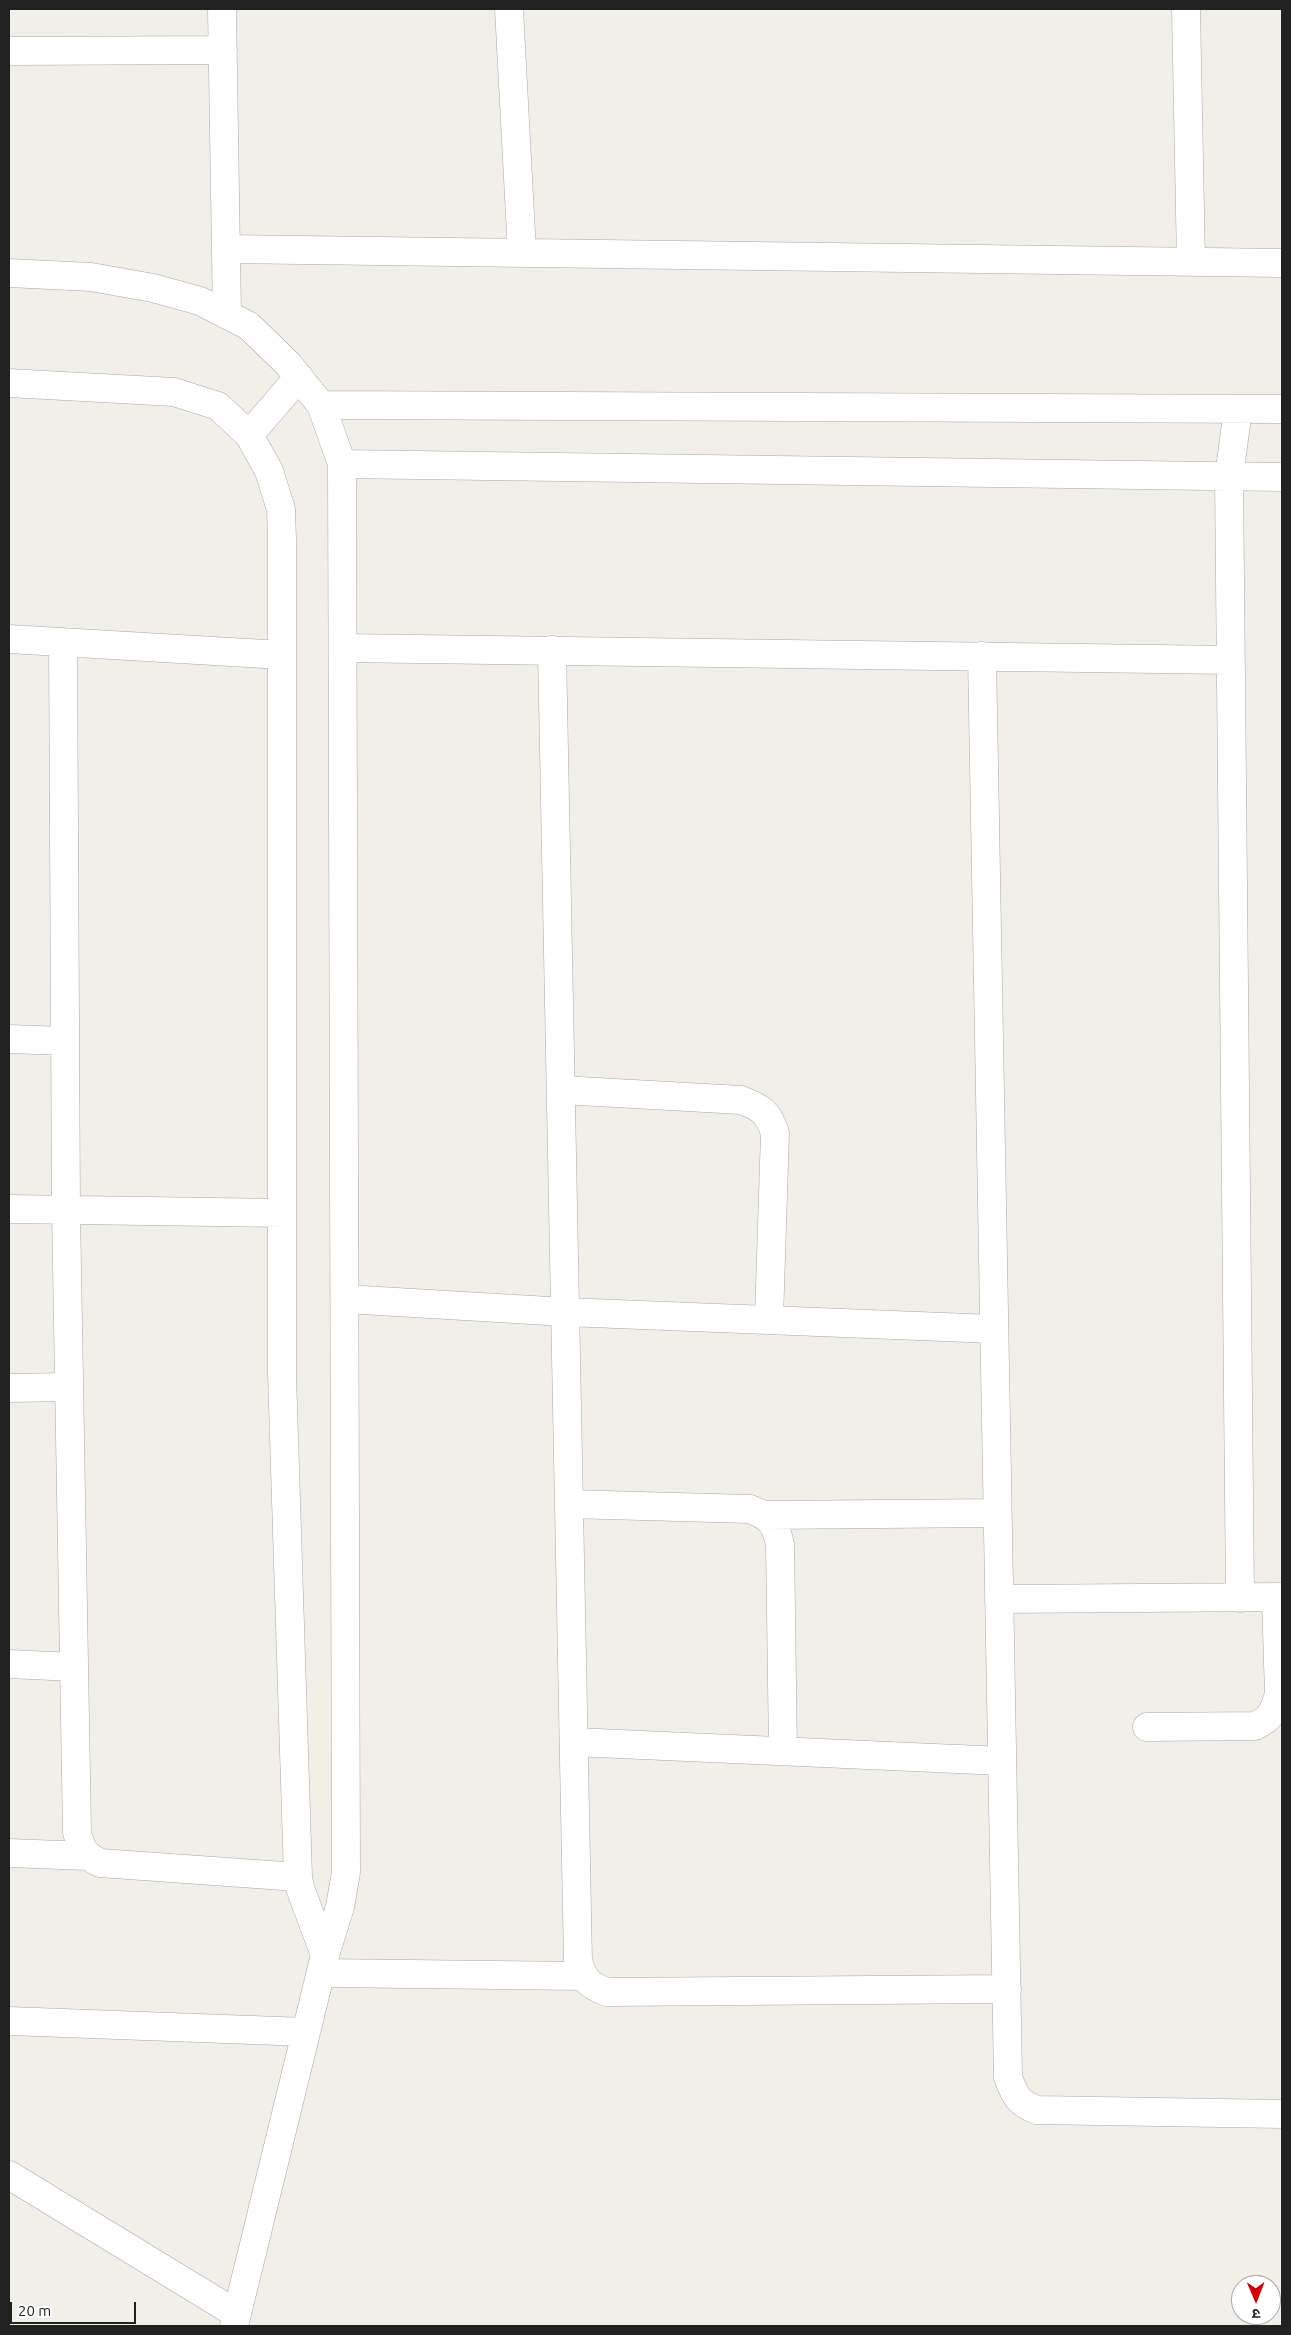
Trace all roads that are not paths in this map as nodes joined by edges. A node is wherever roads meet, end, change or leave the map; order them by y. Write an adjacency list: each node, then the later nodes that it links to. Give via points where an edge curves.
1 (222, 9): 4 (street)
2 (509, 9): 7 (street)
3 (1186, 9): 8 (street)
4 (223, 50): 5 (street); 6 (street)
5 (9, 51)
6 (226, 249): 7 (street); 11 (street)
7 (522, 253): 8 (street)
8 (1191, 262): 9 (street)
9 (1282, 263)
10 (9, 273): 11 (street, via 91,277 153,288 200,301)
11 (227, 315): 12 (street, via 248,326)
12 (299, 378): 14 (street); 17 (street)
13 (9, 383): 17 (street, via 174,392 218,406)
14 (321, 405): 15 (street); 18 (street)
15 (1238, 409): 16 (street); 19 (street)
16 (1282, 409)
17 (249, 435): 25 (street, via 269,471 281,510)
18 (342, 464): 19 (street); 23 (street)
19 (1229, 477): 20 (street); 27 (street)
20 (1282, 477)
21 (9, 639): 22 (street)
22 (63, 642): 25 (street); 29 (street)
23 (343, 648): 24 (street); 34 (street)
24 (552, 650): 26 (street); 30 (street)
25 (282, 655): 33 (street)
26 (982, 656): 27 (street); 37 (street)
27 (1230, 660): 43 (street)
28 (9, 1039): 29 (street)
29 (65, 1041): 32 (street)
30 (561, 1090): 35 (street); 36 (street, via 741,1100 759,1107 770,1118 775,1133)
31 (9, 1209): 32 (street)
32 (66, 1210): 33 (street); 38 (street)
33 (282, 1214): 54 (street, via 282,1374)
34 (345, 1298): 35 (street); 55 (street, via 346,1872 340,1907)
35 (566, 1312): 36 (street); 40 (street)
36 (769, 1319): 37 (street)
37 (994, 1328): 41 (street)
38 (69, 1387): 39 (street); 47 (street)
39 (9, 1388)
40 (569, 1504): 42 (street, via 750,1509); 49 (street)
41 (997, 1513): 42 (street); 45 (street)
42 (766, 1515): 50 (street, via 776,1527 780,1544)
43 (1240, 1598): 44 (street); 45 (street)
44 (1279, 1598): 48 (street, via 1279,1694 1269,1720 1255,1726)
45 (999, 1599): 51 (street)
46 (9, 1664): 47 (street)
47 (74, 1667): 53 (street, via 77,1832 80,1845)
48 (1147, 1727)
49 (574, 1742): 50 (street); 56 (street, via 578,1961)
50 (783, 1751): 51 (street)
51 (1002, 1761): 57 (street)
52 (9, 1852): 53 (street)
53 (88, 1856): 54 (street, via 100,1862)
54 (298, 1877): 55 (street)
55 (323, 1964): 56 (street); 59 (street)
56 (583, 1976): 57 (street, via 593,1987 607,1992)
57 (1007, 1989): 60 (street, via 1008,2077 1013,2092 1023,2104 1037,2110)
58 (9, 2021): 59 (street)
59 (306, 2032): 62 (street)
60 (1282, 2114)
61 (9, 2176): 62 (street)
62 (236, 2320)

